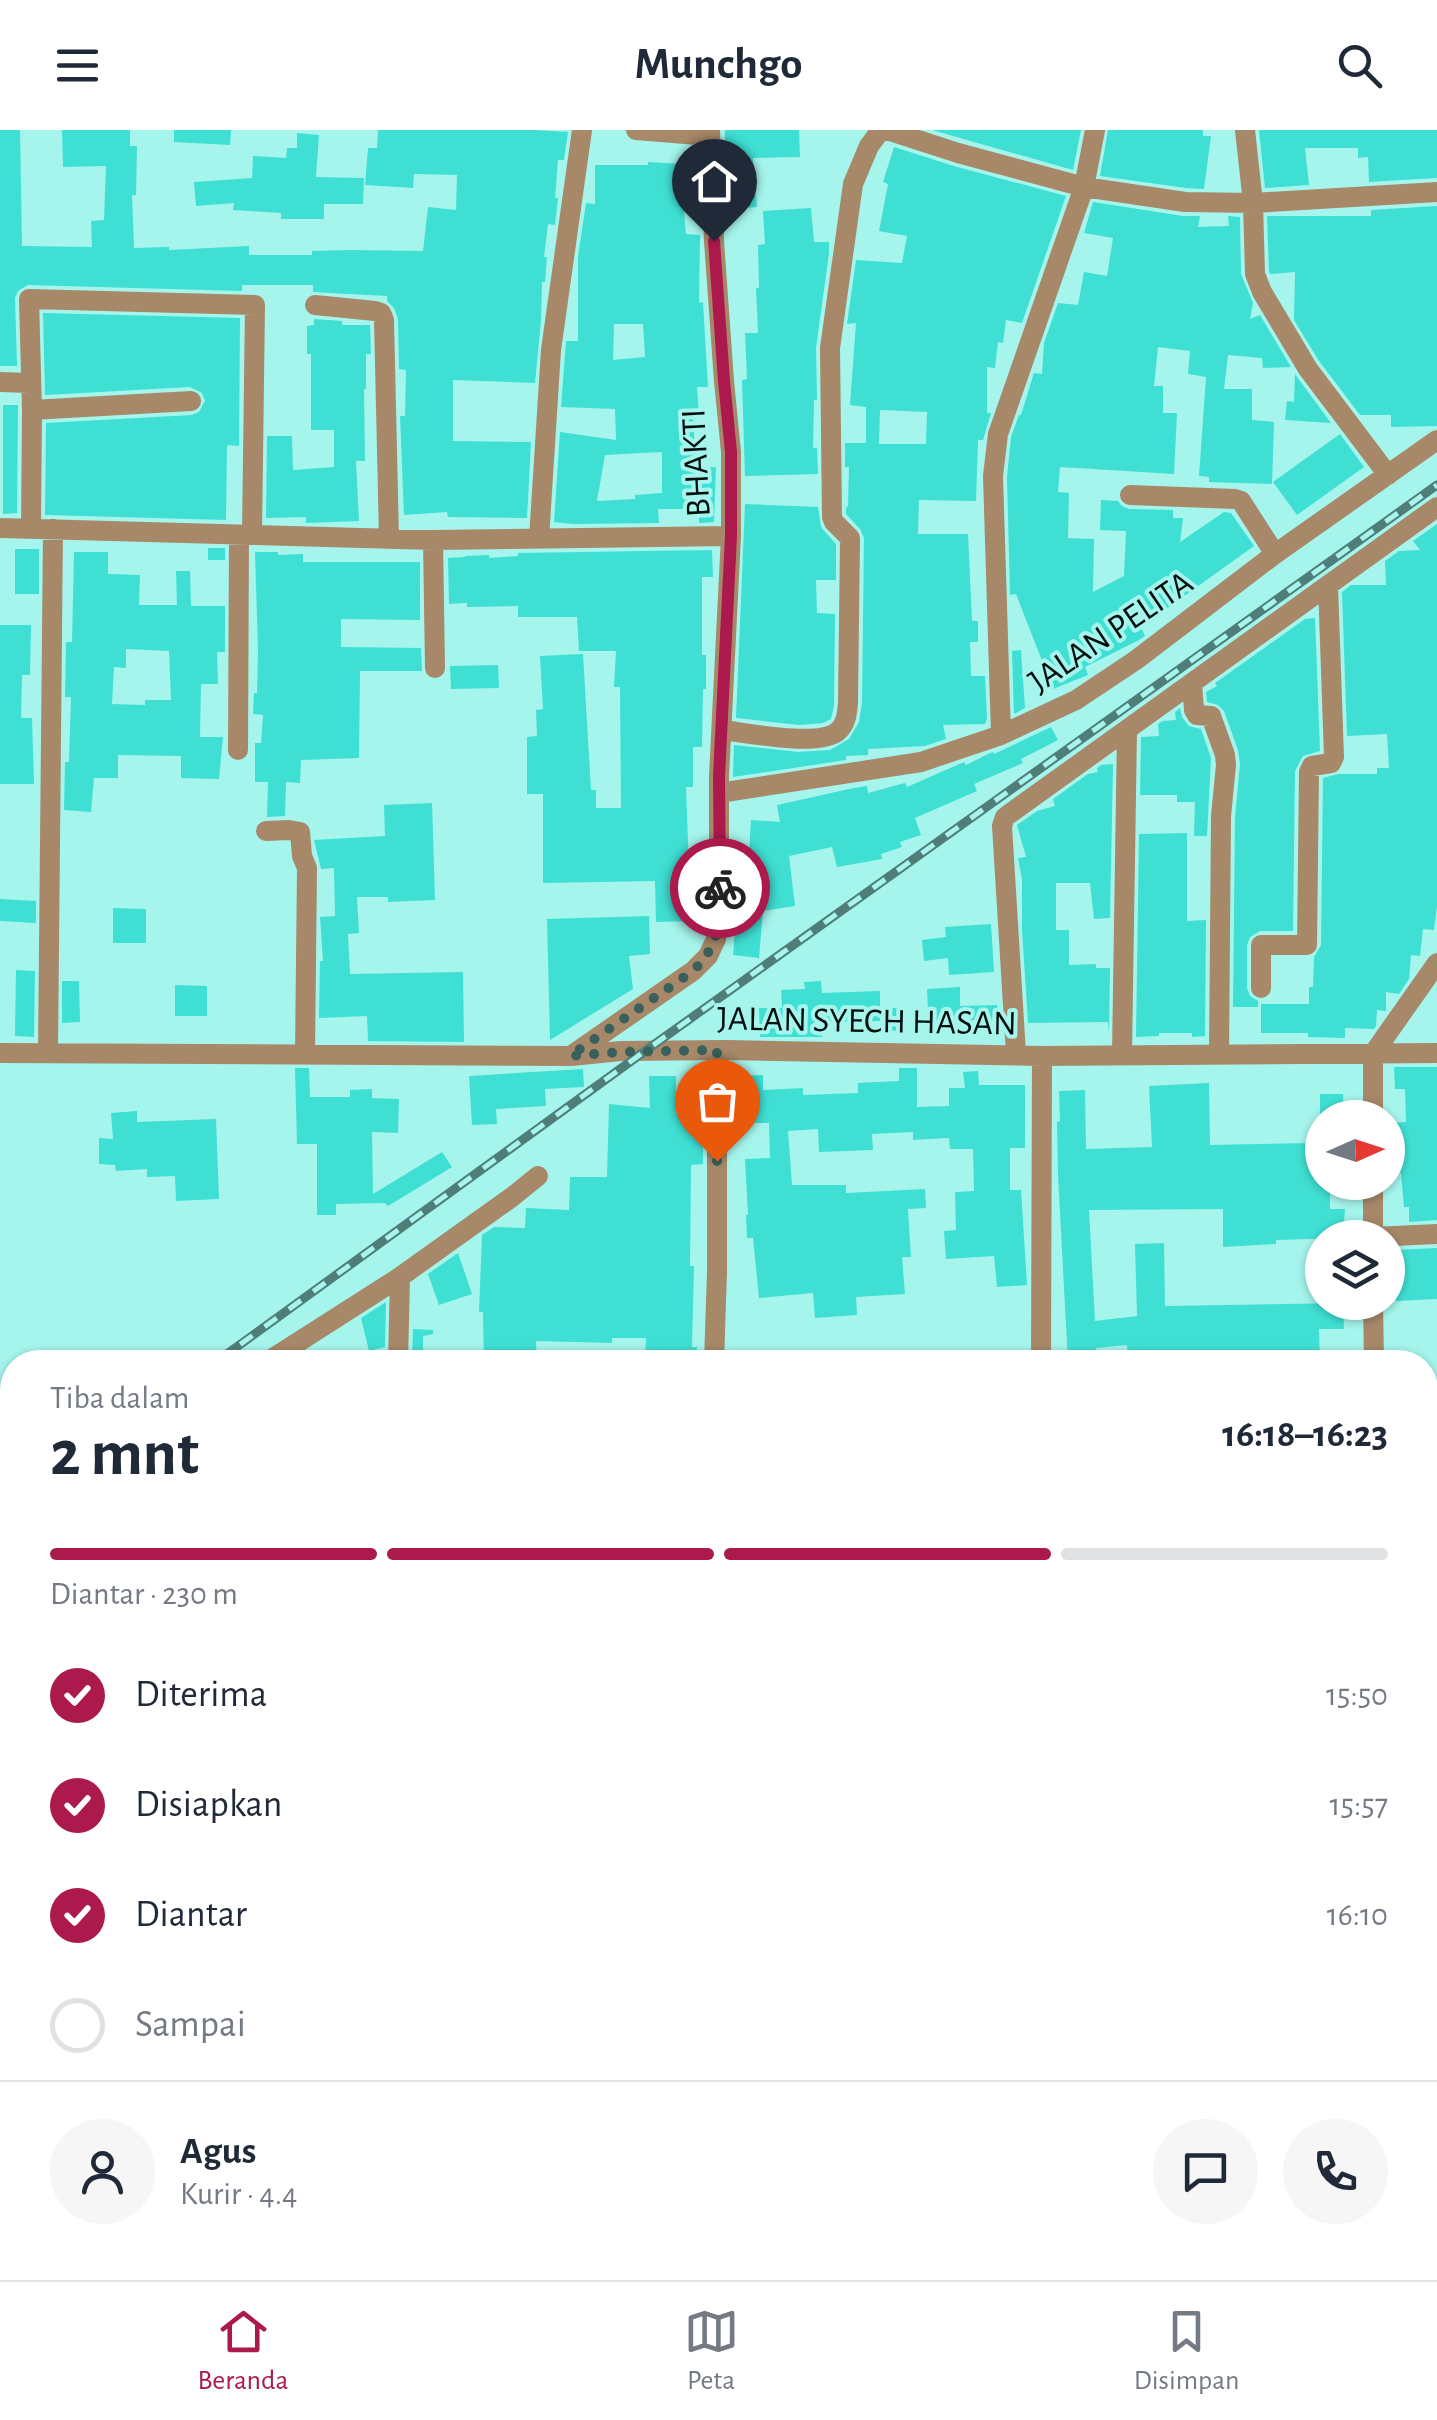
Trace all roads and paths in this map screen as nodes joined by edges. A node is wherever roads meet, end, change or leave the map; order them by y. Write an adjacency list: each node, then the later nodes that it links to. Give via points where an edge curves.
1 (582, 130): 27 (street, via 551,350)
2 (636, 130): 7 (street)
3 (884, 130): 8 (street); 33 (street, via 869,146 853,184 830,348 832,520 850,538 846,722 820,739)
4 (965, 130): 8 (street)
5 (1096, 130): 9 (street)
6 (1245, 130): 11 (street)
7 (710, 133): 25 (street, BHAKTI)
8 (958, 153): 9 (street)
9 (1084, 187): 11 (street, via 1185,202); 35 (street, via 995,453)
10 (1437, 192): 11 (street)
11 (1253, 203): 18 (street, via 1262,292 1308,369)
12 (315, 306): 26 (street, via 376,311 384,320)
13 (0, 382): 14 (street)
14 (30, 383): 16 (street); 24 (street, via 29,299 254,305)
15 (192, 402): 16 (street)
16 (32, 410): 22 (street)
17 (1437, 440): 18 (street, JALAN PELITA)
18 (1388, 475): 29 (street, JALAN PELITA)
19 (1130, 495): 29 (street, via 1241,501)
20 (1437, 507): 30 (street)
21 (0, 528): 22 (street)
22 (31, 528): 23 (street)
23 (54, 528): 24 (street); 42 (street)
24 (246, 535): 26 (street); 36 (street)
25 (731, 536): 27 (street); 33 (street, BHAKTI)
26 (388, 538): 28 (street)
27 (538, 539): 28 (street)
28 (433, 540): 31 (street)
29 (1275, 554): 35 (street, JALAN PELITA, via 1076,700)
30 (1328, 585): 32 (street); 40 (street, via 1334,757 1309,772 1306,945 1261,945)
31 (434, 668)
32 (1192, 683): 34 (street); 48 (street, via 1196,715 1211,716 1226,765)
33 (723, 730): 37 (street, BHAKTI)
34 (1127, 730): 46 (street, via 1002,821); 47 (street)
35 (1001, 735): 37 (street, JALAN PELITA, via 921,762)
36 (238, 750)
37 (719, 793): 50 (street, BHAKTI, via 719,916 708,956)
38 (266, 831): 45 (street, via 300,832 308,868)
39 (1437, 963): 49 (street)
40 (1261, 988)
41 (717, 1050): 46 (street, JALAN SYECH HASAN); 50 (street, JALAN SYECH HASAN); 60 (street)
42 (48, 1052): 43 (street, JALAN SYECH HASAN); 45 (street, JALAN SYECH HASAN)
43 (0, 1053)
44 (1437, 1053): 49 (street, JALAN SYECH HASAN)
45 (306, 1054): 50 (street, JALAN SYECH HASAN)
46 (1016, 1054): 51 (street, JALAN SYECH HASAN)
47 (1122, 1054): 48 (street, JALAN SYECH HASAN); 51 (street, JALAN SYECH HASAN)
48 (1219, 1054): 49 (street, JALAN SYECH HASAN)
49 (1374, 1054): 52 (street)
50 (570, 1056)
51 (1042, 1056): 61 (street)
52 (1373, 1100)
53 (538, 1176): 56 (street)
54 (1437, 1234): 55 (street)
55 (1405, 1236)
56 (400, 1277): 58 (street); 59 (street)
57 (1374, 1320): 62 (street)
58 (297, 1350)
59 (398, 1350)
60 (714, 1350)
61 (1041, 1350)
62 (1374, 1350)

